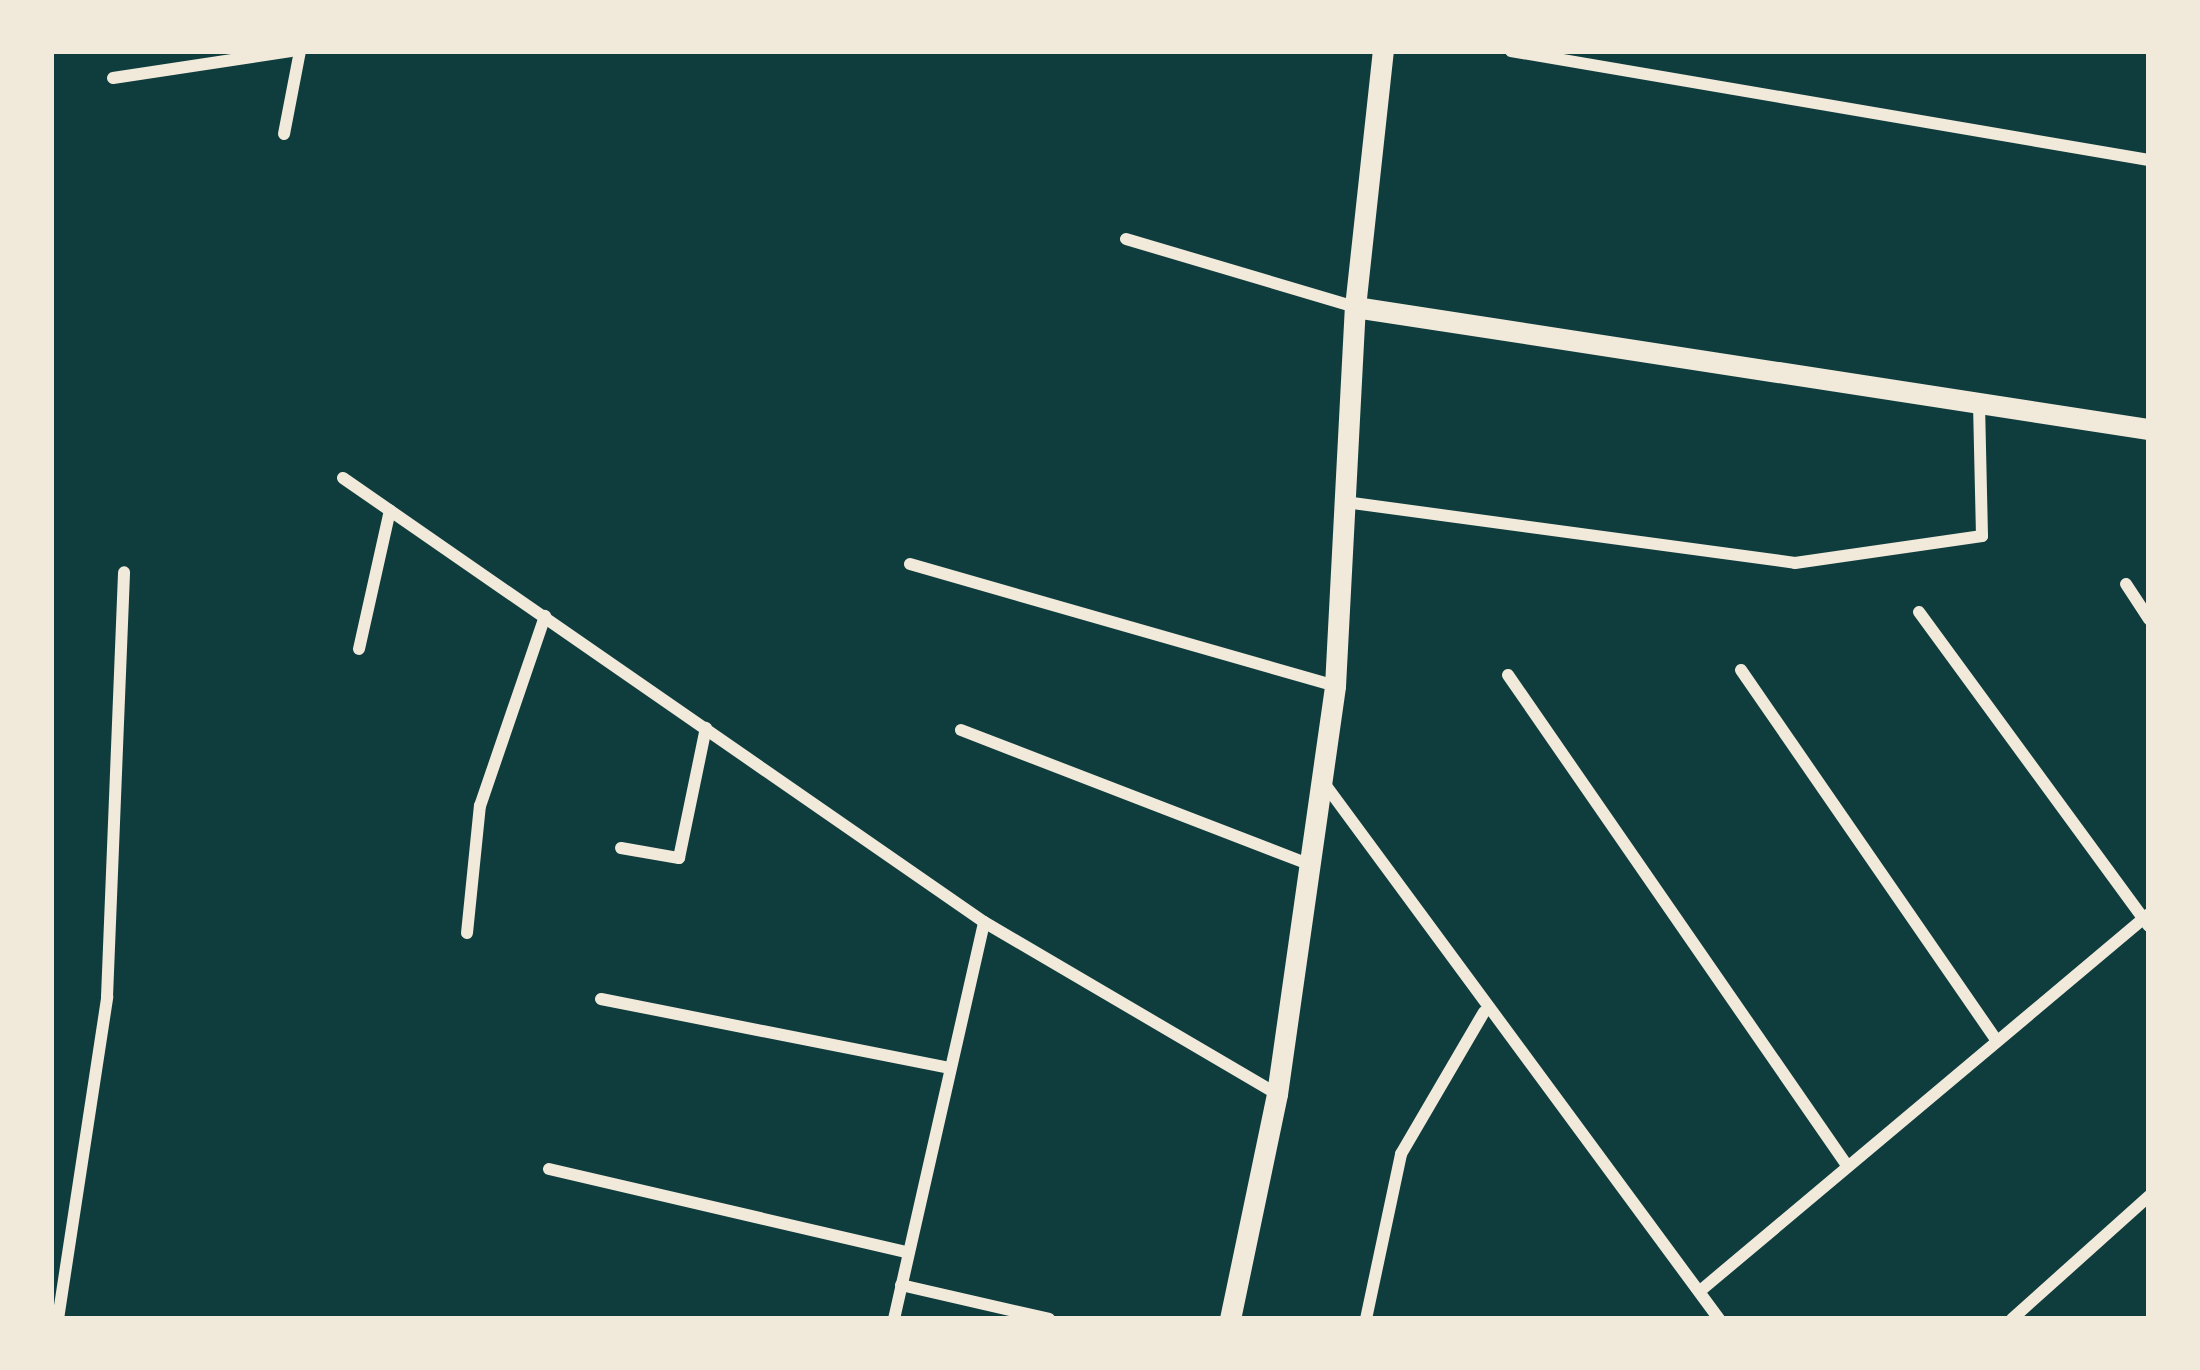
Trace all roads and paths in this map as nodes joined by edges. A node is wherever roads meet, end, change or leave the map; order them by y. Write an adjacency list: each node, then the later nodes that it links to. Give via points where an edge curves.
1 (296, 51): 4 (street); 5 (street)
2 (1383, 51): 8 (street)
3 (1511, 51): 6 (street)
4 (113, 78)
5 (284, 134)
6 (2149, 160)
7 (1126, 239): 8 (street)
8 (1355, 307): 9 (street); 12 (street)
9 (1979, 403): 10 (street); 12 (street, via 1982,536 1795,563)
10 (2149, 429)
11 (344, 478): 13 (street)
12 (1345, 502): 23 (street)
13 (390, 510): 18 (street); 20 (street)
14 (910, 564): 23 (street)
15 (124, 572): 43 (street, via 107,997)
16 (2126, 584): 19 (street)
17 (1919, 611): 29 (street)
18 (544, 616): 24 (street); 31 (street, via 480,806)
19 (2149, 619)
20 (358, 649)
21 (1741, 670): 34 (street)
22 (1508, 675): 37 (street)
23 (1335, 686): 26 (street)
24 (706, 728): 27 (street, via 679,858); 30 (street)
25 (961, 730): 28 (street)
26 (1324, 784): 28 (street); 33 (street)
27 (621, 848)
28 (1311, 865): 36 (street)
29 (2147, 919): 34 (street)
30 (984, 922): 35 (street); 36 (street)
31 (467, 933)
32 (601, 999): 35 (street)
33 (1484, 1012): 42 (street); 47 (street, via 1401,1154)
34 (1996, 1039): 37 (street)
35 (945, 1067): 40 (street)
36 (1277, 1094): 46 (street)
37 (1846, 1164): 42 (street)
38 (549, 1168): 40 (street)
39 (2149, 1196): 49 (street)
40 (907, 1252): 41 (street)
41 (901, 1285): 44 (street); 45 (street)
42 (1700, 1291): 48 (street)
43 (58, 1319)
44 (894, 1319)
45 (1049, 1319)
46 (1230, 1319)
47 (1366, 1319)
48 (1719, 1319)
49 (2012, 1319)

